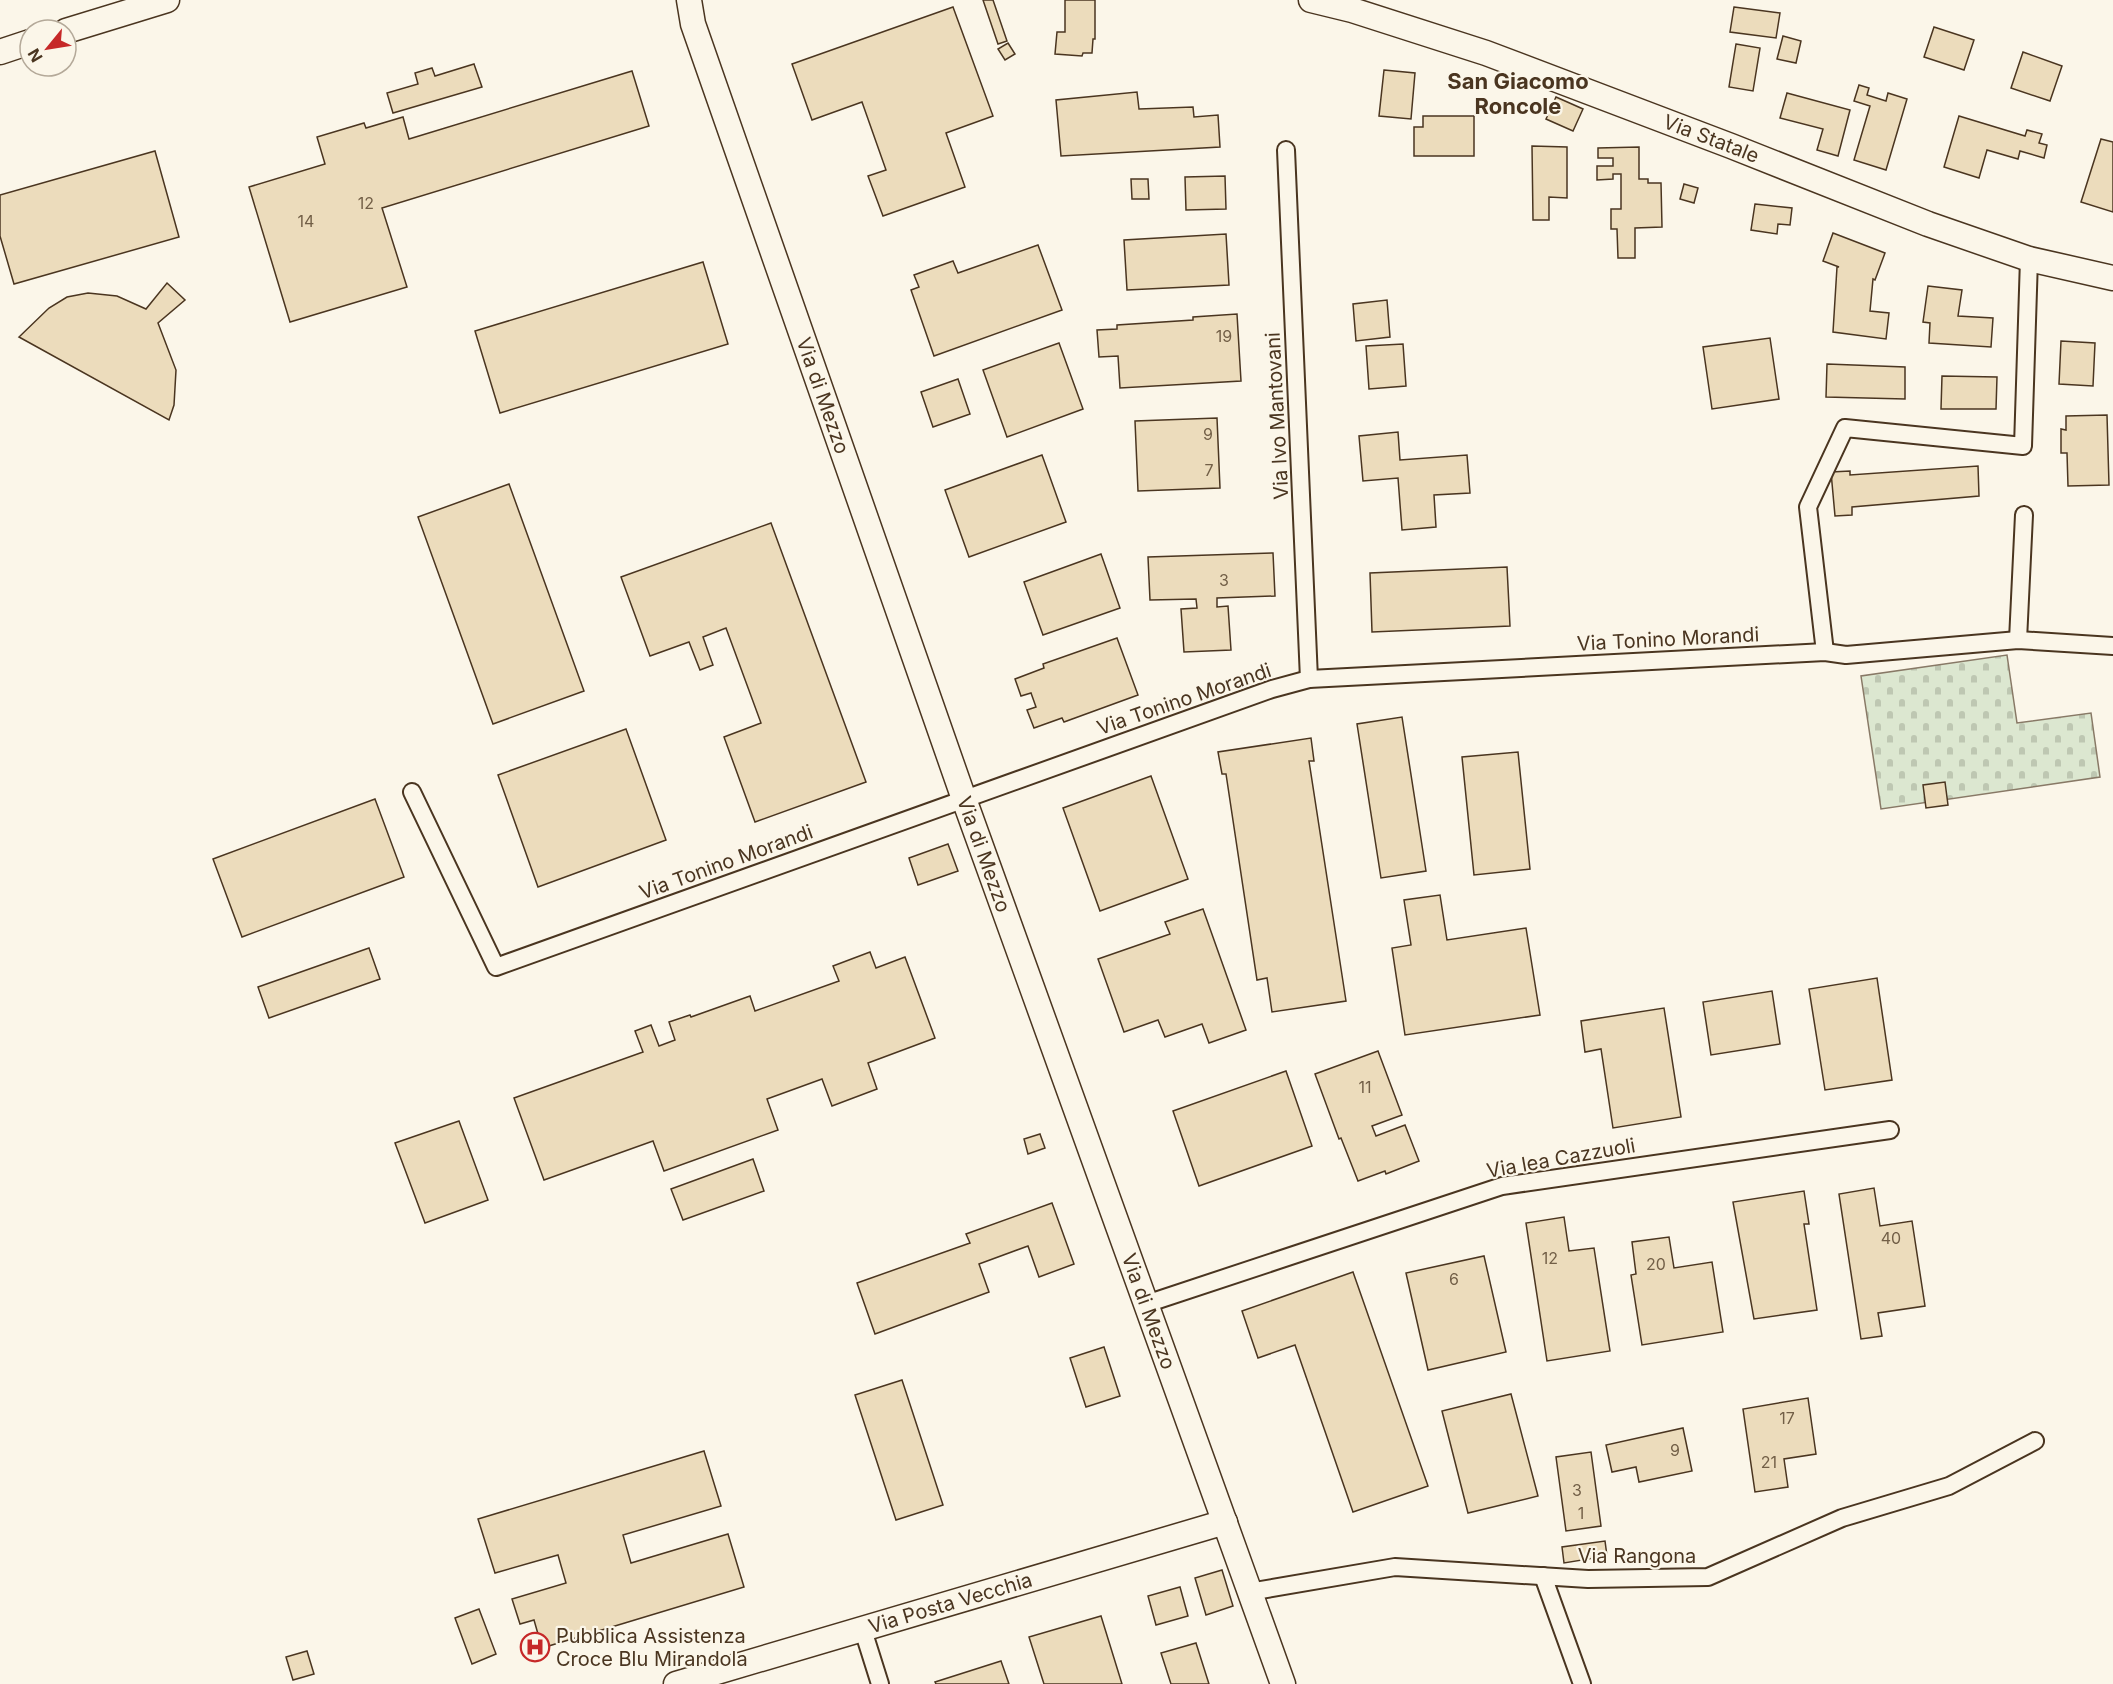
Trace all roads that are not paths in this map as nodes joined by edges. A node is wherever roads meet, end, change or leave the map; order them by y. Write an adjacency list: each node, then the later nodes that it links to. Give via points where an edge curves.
1 (167, 0): 6 (street)
2 (678, 0): 5 (street)
3 (688, 0): 5 (street)
4 (1311, 0): 10 (street, Via Statale, via 1486,53 1928,224)
5 (693, 24): 18 (street, Via di Mezzo)
6 (78, 27)
7 (18, 46): 8 (street)
8 (0, 52)
9 (1286, 150): 16 (street, Via Ivo Mantovani)
10 (2029, 259): 11 (street, Via Statale); 15 (street, via 2023,446 1845,428 1808,507)
11 (2113, 278)
12 (2024, 515): 13 (street)
13 (2018, 640): 14 (street, Via Tonino Morandi); 15 (street, Via Tonino Morandi, via 1846,655)
14 (2113, 646)
15 (1825, 652): 16 (street, Via Tonino Morandi)
16 (1309, 679): 18 (street, Via Tonino Morandi)
17 (412, 792): 18 (street, Via Tonino Morandi, via 496,967)
18 (964, 799): 20 (street, Via di Mezzo)
19 (1890, 1130): 20 (street, Via lea Cazzuoli, via 1502,1186)
20 (1146, 1304): 22 (street, Via di Mezzo)
21 (2035, 1441): 23 (street, Via Rangona, via 1949,1486 1842,1518 1708,1577)
22 (1225, 1522): 24 (street, Via di Mezzo); 25 (street, Via Posta Vecchia)
23 (1544, 1576): 24 (street, Via Rangona, via 1395,1567); 29 (street)
24 (1250, 1592): 28 (street, Via di Mezzo)
25 (862, 1630): 26 (street, Via Posta Vecchia); 27 (street)
26 (676, 1684)
27 (880, 1684)
28 (1283, 1684)
29 (1582, 1684)

